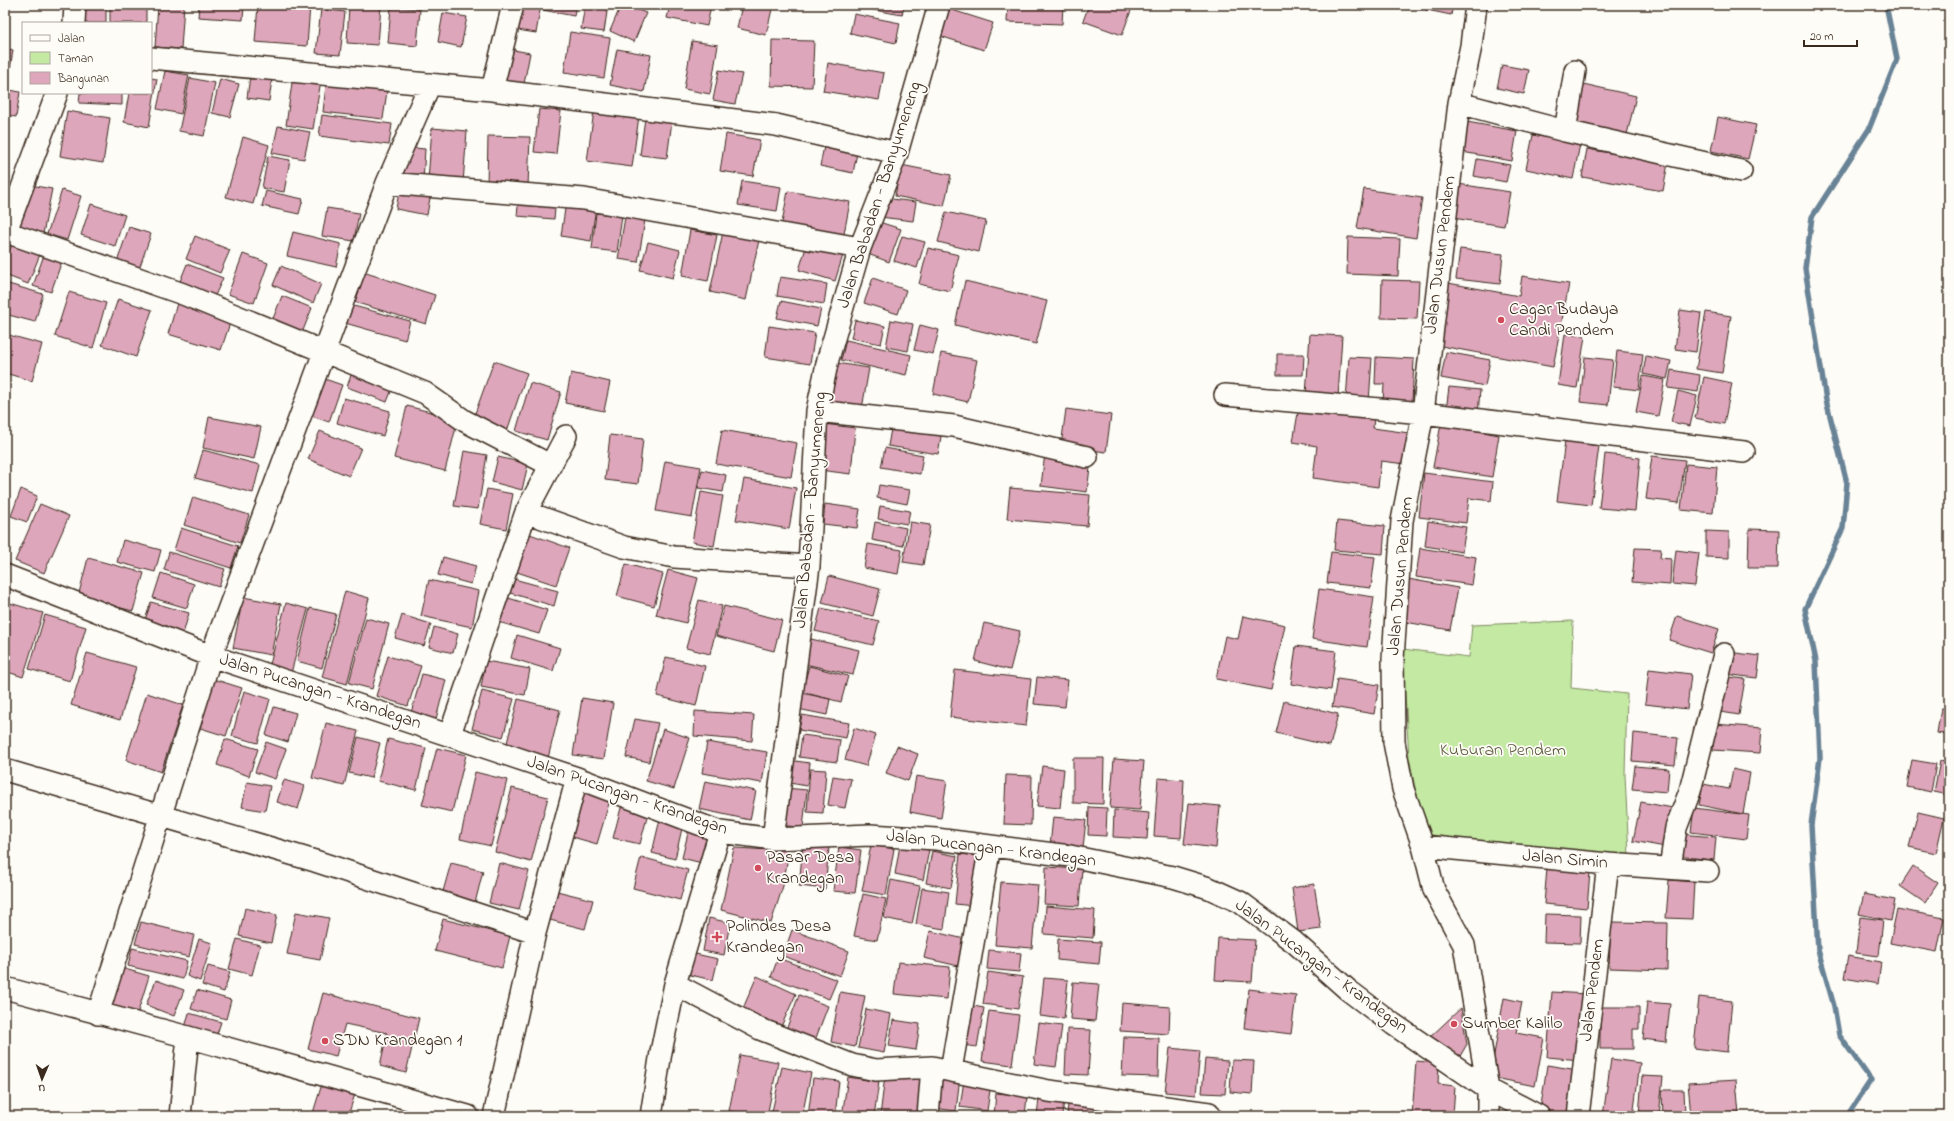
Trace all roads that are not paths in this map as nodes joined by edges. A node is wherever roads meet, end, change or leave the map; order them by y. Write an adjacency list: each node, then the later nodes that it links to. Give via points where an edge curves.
1 (75, 5): 5 (street)
2 (513, 5): 9 (street)
3 (939, 5): 13 (street, Jalan Babadan - Banyumeneng)
4 (1476, 5): 11 (street, Jalan Dusun Pendem, via 1471,46)
5 (74, 22)
6 (152, 58): 8 (street)
7 (1575, 71): 12 (street)
8 (430, 84): 9 (street); 15 (street)
9 (492, 90): 13 (street, via 776,125)
10 (56, 94): 16 (street)
11 (1459, 103): 12 (street); 22 (street, Jalan Dusun Pendem)
12 (1565, 131): 14 (street)
13 (897, 152): 18 (street, Jalan Babadan - Banyumeneng)
14 (1741, 171)
15 (387, 183): 18 (street, via 584,199); 19 (street)
16 (9, 207): 17 (street)
17 (5, 233): 19 (street, via 182,294)
18 (860, 248): 21 (street, Jalan Babadan - Banyumeneng, via 828,360)
19 (323, 352): 26 (street, via 425,393 464,421); 31 (street)
20 (1225, 395): 22 (street)
21 (818, 411): 25 (street, via 954,426); 28 (street, Jalan Babadan - Banyumeneng)
22 (1423, 412): 24 (street); 39 (street, Jalan Dusun Pendem, via 1402,520 1393,659 1394,742 1403,789)
23 (566, 436): 26 (street)
24 (1744, 452)
25 (1087, 457)
26 (550, 465): 27 (street)
27 (526, 512): 28 (street, via 624,548 674,557); 32 (street)
28 (809, 566): 37 (street, Jalan Babadan - Banyumeneng)
29 (5, 575): 31 (street, Jalan Pucangan - Krandegan)
30 (1724, 654): 41 (street, via 1690,791 1676,828)
31 (211, 656): 32 (street, Jalan Pucangan - Krandegan); 35 (street)
32 (450, 734): 34 (street, Jalan Pucangan - Krandegan)
33 (5, 770): 35 (street)
34 (577, 778): 36 (street, Jalan Pucangan - Krandegan); 43 (street)
35 (161, 816): 43 (street); 46 (street)
36 (720, 832): 37 (street, Jalan Pucangan - Krandegan); 44 (street)
37 (773, 839): 38 (street, Jalan Pucangan - Krandegan, via 870,835 936,839)
38 (990, 846): 48 (street); 49 (street, Jalan Pucangan - Krandegan, via 1070,856 1173,877 1209,888 1240,902 1294,942 1348,990 1393,1024)
39 (1423, 846): 40 (street, Jalan Simin); 49 (street, Jalan Dusun Pendem, via 1434,890 1464,945)
40 (1608, 864): 41 (street, Jalan Simin); 58 (street, Jalan Pendem)
41 (1670, 868): 42 (street, Jalan Simin)
42 (1708, 871)
43 (536, 933): 53 (street)
44 (675, 984): 48 (street, via 760,1029 852,1065 876,1070); 54 (street)
45 (5, 988): 46 (street)
46 (98, 1014): 47 (street)
47 (188, 1037): 51 (street); 52 (street)
48 (941, 1069): 50 (street, via 1048,1091); 55 (street)
49 (1488, 1088): 56 (street, Jalan Dusun Pendem); 57 (street, Jalan Pucangan - Krandegan)
50 (1209, 1113)
51 (180, 1116)
52 (468, 1116)
53 (494, 1116)
54 (651, 1116)
55 (928, 1116)
56 (1488, 1116)
57 (1539, 1116)
58 (1578, 1116)

